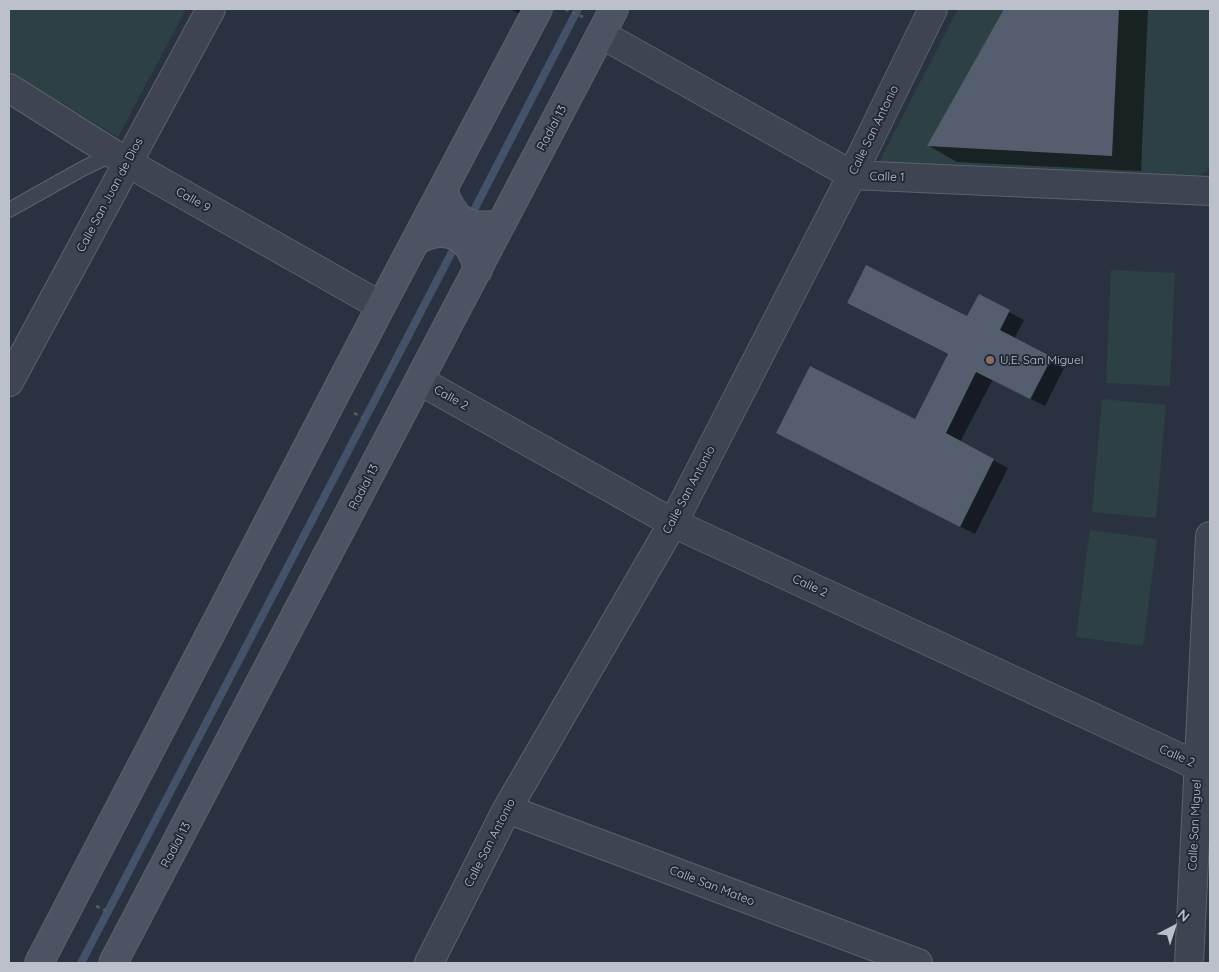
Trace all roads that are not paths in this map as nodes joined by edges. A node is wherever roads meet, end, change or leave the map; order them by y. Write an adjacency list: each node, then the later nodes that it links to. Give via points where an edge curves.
1 (211, 9): 7 (street, Calle San Juan de Dios)
2 (538, 9): 9 (main road)
3 (614, 9): 5 (main road, Radial 13)
4 (933, 9): 8 (street, Calle San Antonio)
5 (595, 28): 8 (street, Calle 1); 12 (main road, Radial 13)
6 (9, 88): 7 (street, Calle 9)
7 (120, 159): 11 (lane, via 82,169); 15 (street, Calle 9); 17 (street, Calle San Juan de Dios)
8 (852, 175): 10 (street, Calle 1); 18 (street, Calle San Antonio)
9 (443, 189): 12 (main road, via 457,217 471,225 487,226); 13 (main road)
10 (1210, 190)
11 (9, 210)
12 (502, 222): 14 (main road, Radial 13)
13 (417, 240): 14 (main road, via 443,232 456,236 468,244); 15 (main road)
14 (478, 270): 16 (main road, Radial 13)
15 (381, 306): 22 (main road)
16 (420, 381): 18 (street, Calle 2); 23 (main road, Radial 13)
17 (9, 382)
18 (673, 522): 20 (street, Calle 2); 21 (street, Calle San Antonio)
19 (1210, 536): 20 (street, Calle San Miguel)
20 (1204, 766): 26 (street, Calle San Miguel)
21 (507, 809): 24 (street, Calle San Antonio); 25 (street, Calle San Mateo)
22 (39, 963)
23 (113, 963)
24 (429, 963)
25 (918, 963)
26 (1189, 963)

